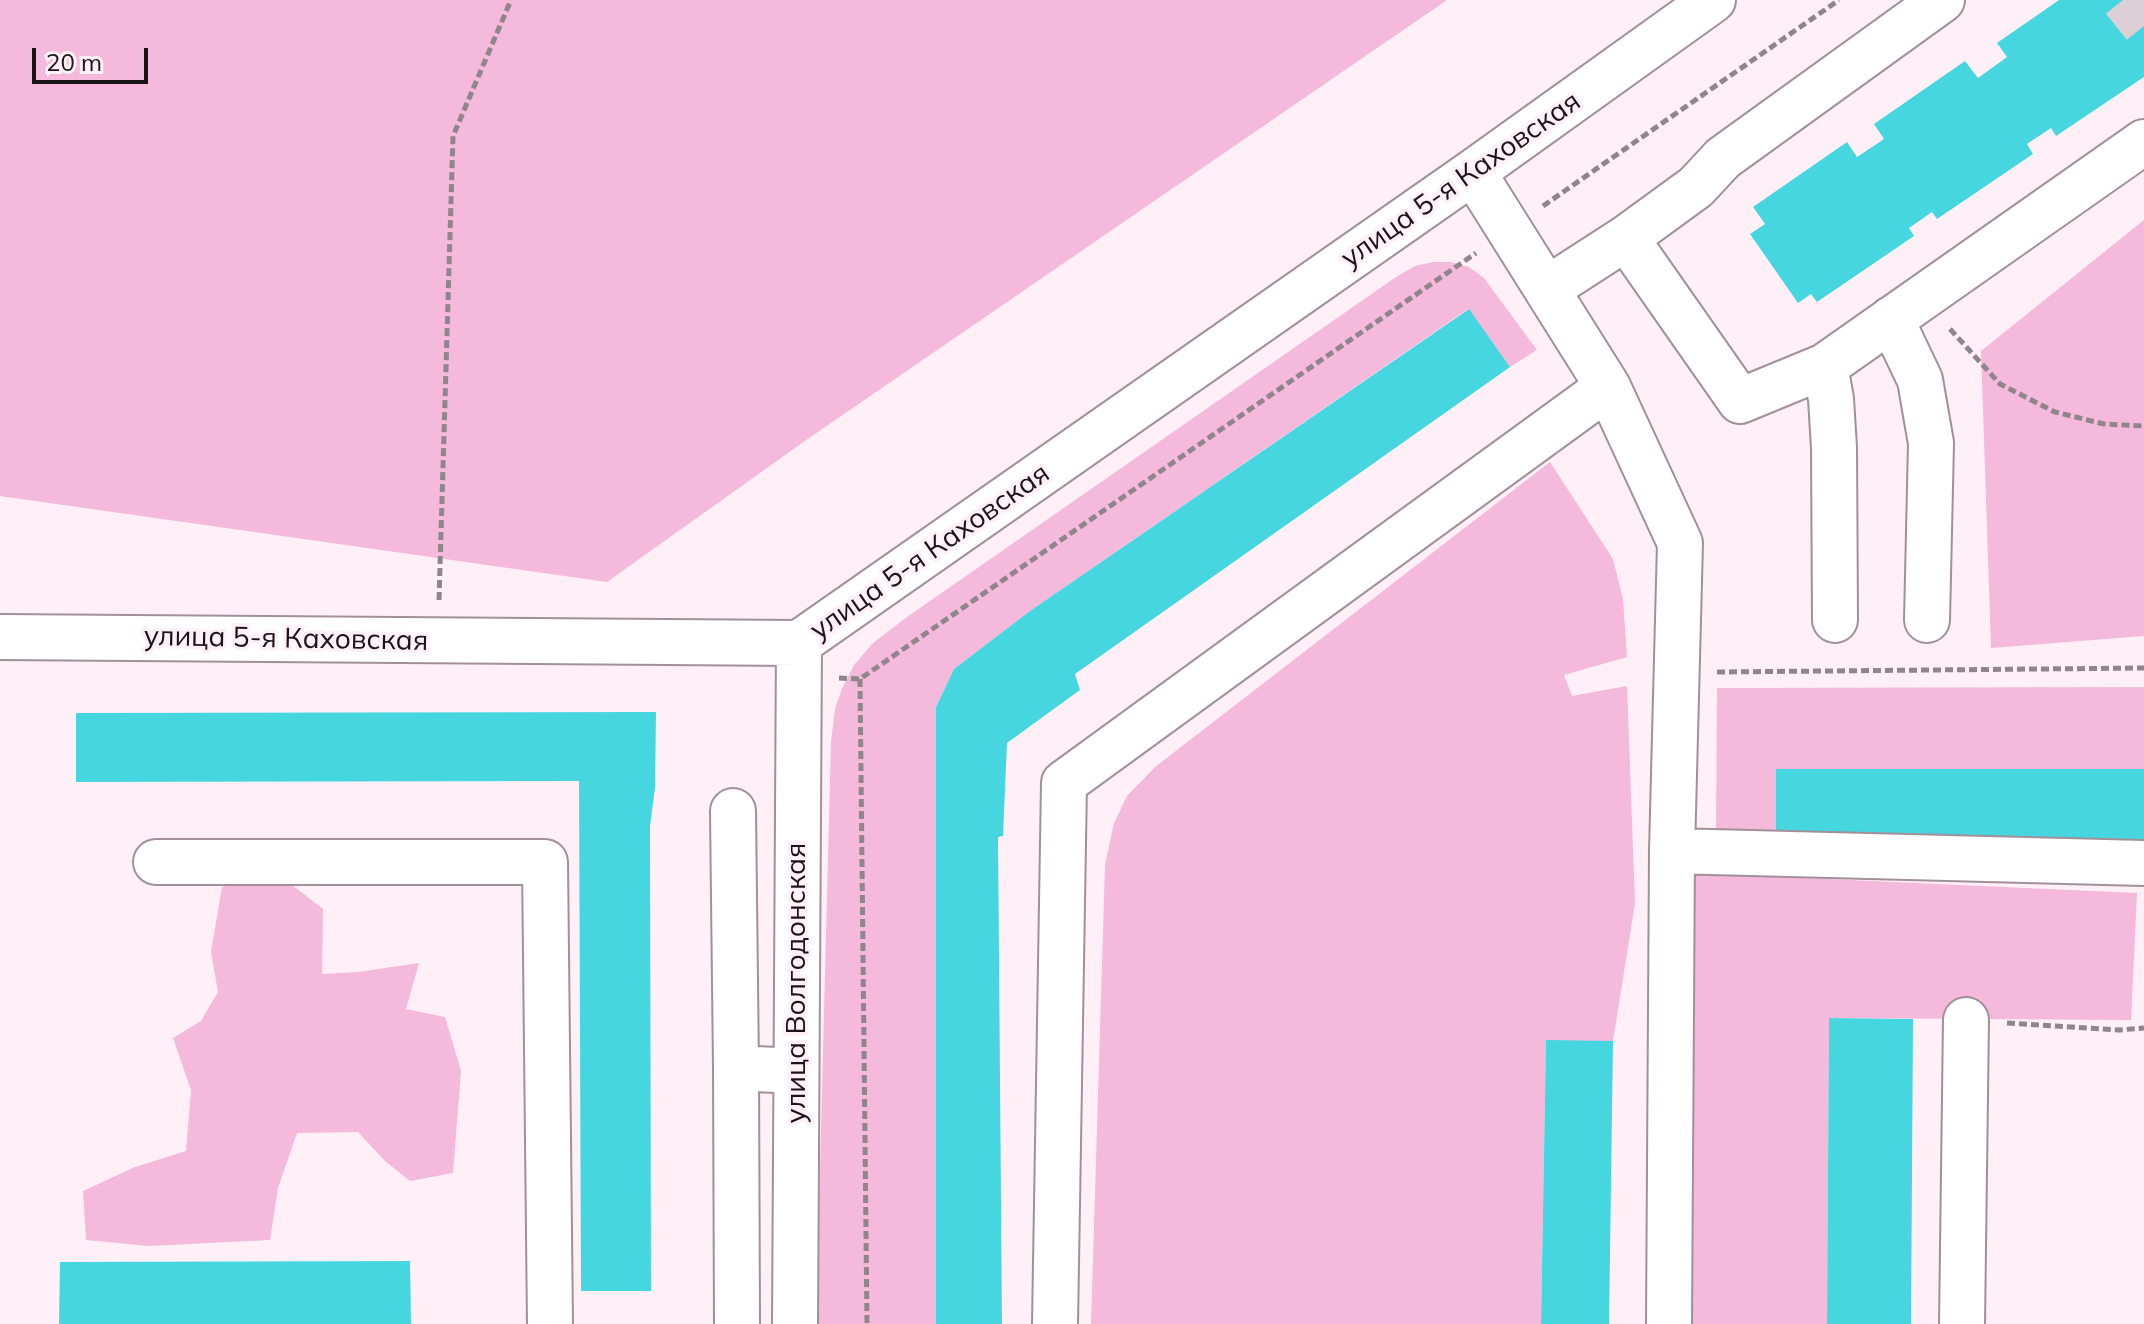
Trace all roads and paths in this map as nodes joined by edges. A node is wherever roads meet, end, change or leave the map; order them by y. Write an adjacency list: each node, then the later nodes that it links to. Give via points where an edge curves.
1 (511, 0): 17 (path, via 453,136)
2 (1713, 0): 6 (street, улица 5-я Каховская)
3 (1839, 0): 7 (path)
4 (1942, 0): 8 (street, via 1723,158 1696,187)
5 (2144, 142): 10 (street)
6 (1473, 172): 7 (street); 18 (street, улица 5-я Каховская)
7 (1509, 229): 9 (street); 21 (path)
8 (1626, 238): 9 (street); 11 (street, via 1740,401)
9 (1547, 289): 12 (street)
10 (1907, 308): 11 (street); 13 (path, via 1972,355 2000,384 2055,412 2104,424); 15 (street, via 1931,443)
11 (1825, 366): 14 (street, via 1834,448)
12 (1608, 387): 20 (street, via 1680,543); 34 (street, via 1064,783)
13 (2144, 426)
14 (1835, 620)
15 (1927, 620)
16 (0, 637): 17 (street, улица 5-я Каховская)
17 (438, 641): 18 (street, улица 5-я Каховская)
18 (799, 659): 21 (path); 29 (street, улица Волгодонская)
19 (2144, 668): 20 (path)
20 (1677, 672): 23 (street)
21 (860, 679): 33 (path)
22 (733, 811): 28 (street)
23 (1672, 851): 25 (street); 35 (street)
24 (156, 862): 30 (street, via 545,862)
25 (2144, 863)
26 (1966, 1020): 27 (path); 36 (street)
27 (2144, 1028)
28 (736, 1068): 29 (street); 31 (street)
29 (796, 1071): 32 (street, улица Волгодонская)
30 (550, 1324)
31 (737, 1324)
32 (795, 1324)
33 (867, 1324)
34 (1055, 1324)
35 (1669, 1324)
36 (1962, 1324)

